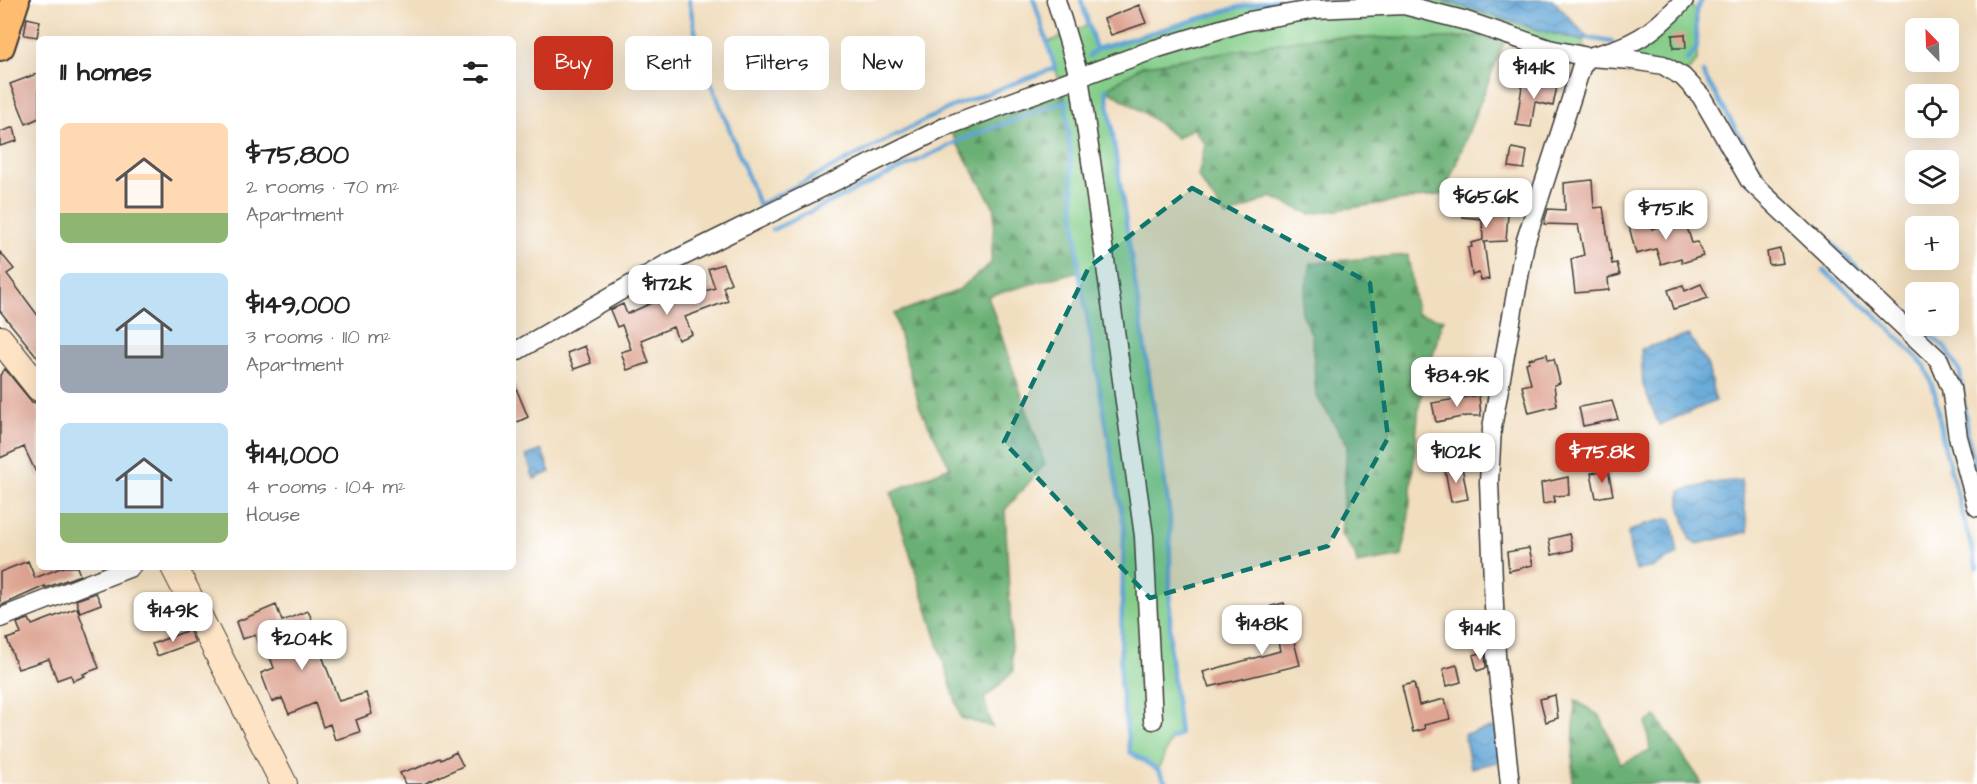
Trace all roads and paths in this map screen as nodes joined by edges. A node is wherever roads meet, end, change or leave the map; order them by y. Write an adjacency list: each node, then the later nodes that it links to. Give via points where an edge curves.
1 (15, 0): 4 (main road)
2 (1056, 0): 6 (street)
3 (1684, 0): 5 (street, via 1640,40)
4 (0, 46)
5 (1588, 57): 6 (street, via 1404,5 1316,9 1244,22); 10 (street, via 1663,65 1683,77 1701,96 1750,182 1939,360 1951,388 1958,437); 16 (street, via 1581,68 1525,243 1492,428 1489,482 1496,655)
6 (1079, 76): 8 (street, via 947,126 834,181 665,265); 14 (street, via 1144,536)
7 (0, 339): 9 (street)
8 (516, 351)
9 (36, 384)
10 (1977, 507)
11 (123, 570): 13 (street)
12 (176, 570): 15 (street)
13 (0, 618)
14 (1153, 720)
15 (284, 784)
16 (1510, 784)

